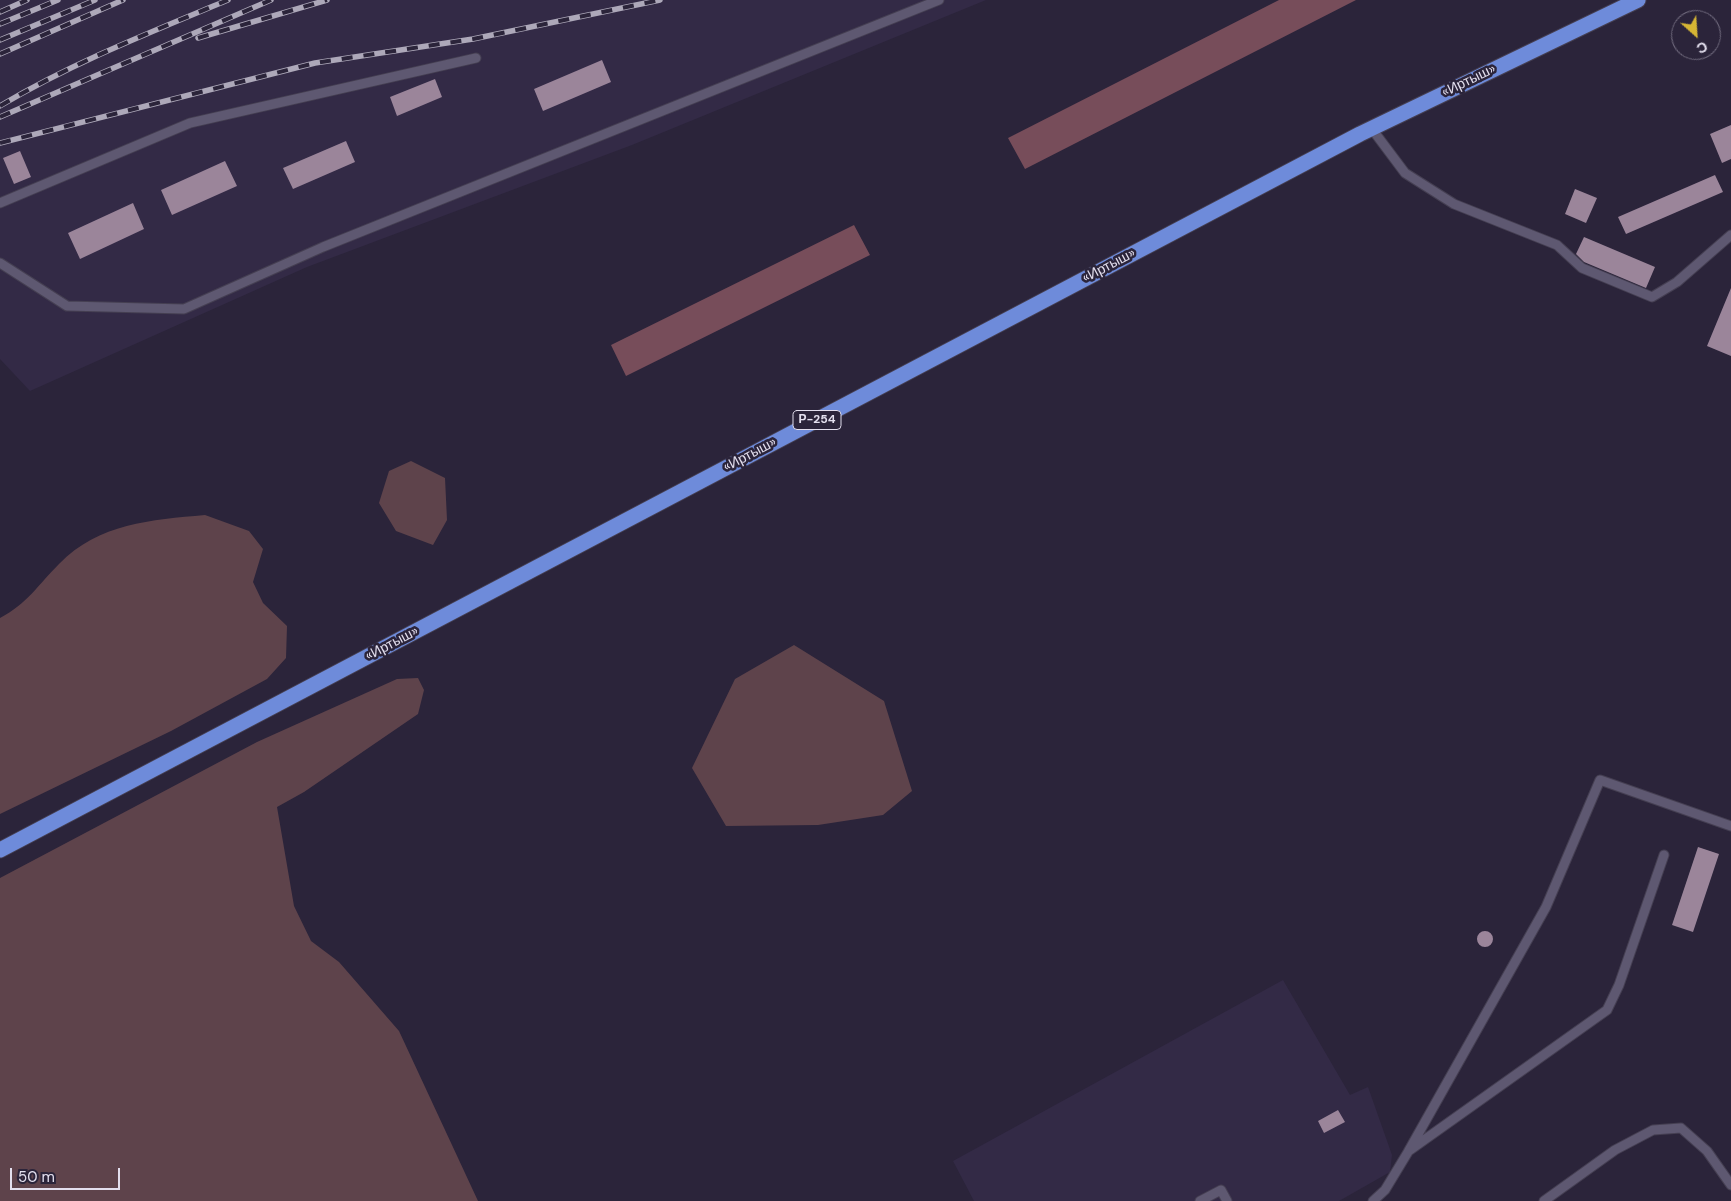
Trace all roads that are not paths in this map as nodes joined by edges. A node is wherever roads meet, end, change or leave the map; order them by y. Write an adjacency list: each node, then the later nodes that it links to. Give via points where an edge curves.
1 (940, 0): 7 (lane, via 323,247 184,309 67,306)
2 (1638, 0): 4 (highway, «Иртыш» / Р-254)
3 (476, 58): 5 (lane, via 190,123)
4 (1372, 129): 6 (lane, via 1405,174 1454,204 1557,245 1582,268 1652,297 1677,282); 9 (highway, «Иртыш» / Р-254)
5 (0, 203)
6 (1731, 235)
7 (0, 263)
8 (1731, 826): 11 (lane, via 1600,780 1546,907)
9 (0, 850)
10 (1664, 855): 11 (lane, via 1619,985 1607,1010)
11 (1408, 1152): 15 (lane, via 1385,1190)
12 (1731, 1185): 16 (lane, via 1707,1151 1681,1128 1653,1130 1614,1150)
13 (1200, 1201): 14 (lane, via 1221,1190)
14 (1227, 1201)
15 (1373, 1201)
16 (1544, 1201)

